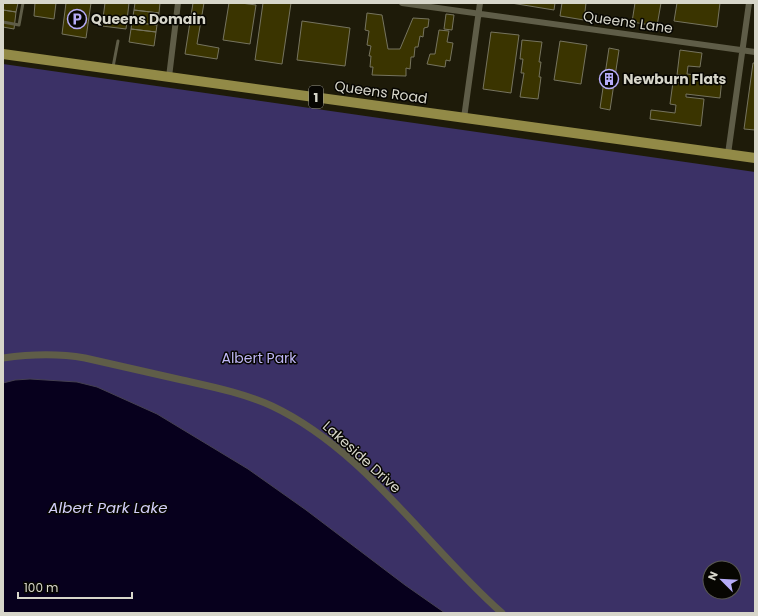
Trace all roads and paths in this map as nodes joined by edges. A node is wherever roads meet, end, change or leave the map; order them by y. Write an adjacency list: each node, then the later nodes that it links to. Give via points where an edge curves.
1 (23, 3): 7 (lane, via 20,25)
2 (178, 3): 13 (street)
3 (402, 3): 6 (street, Queens Lane)
4 (480, 3): 6 (street)
5 (749, 3): 9 (street)
6 (478, 14): 9 (street, Queens Lane); 14 (street)
7 (3, 22)
8 (118, 41): 12 (lane)
9 (742, 50): 10 (street, Queens Lane); 15 (street)
10 (755, 52)
11 (3, 54): 12 (highway, Queens Road / 1)
12 (113, 69): 13 (highway, Queens Road / 1)
13 (169, 77): 14 (highway, Queens Road / 1)
14 (464, 118): 15 (highway, Queens Road / 1)
15 (728, 154): 16 (highway, Queens Road / 1)
16 (755, 158)
17 (3, 358): 18 (street, Lakeside Drive, via 38,354 69,355 228,390 272,406 311,428 343,454 378,486)
18 (502, 613)

